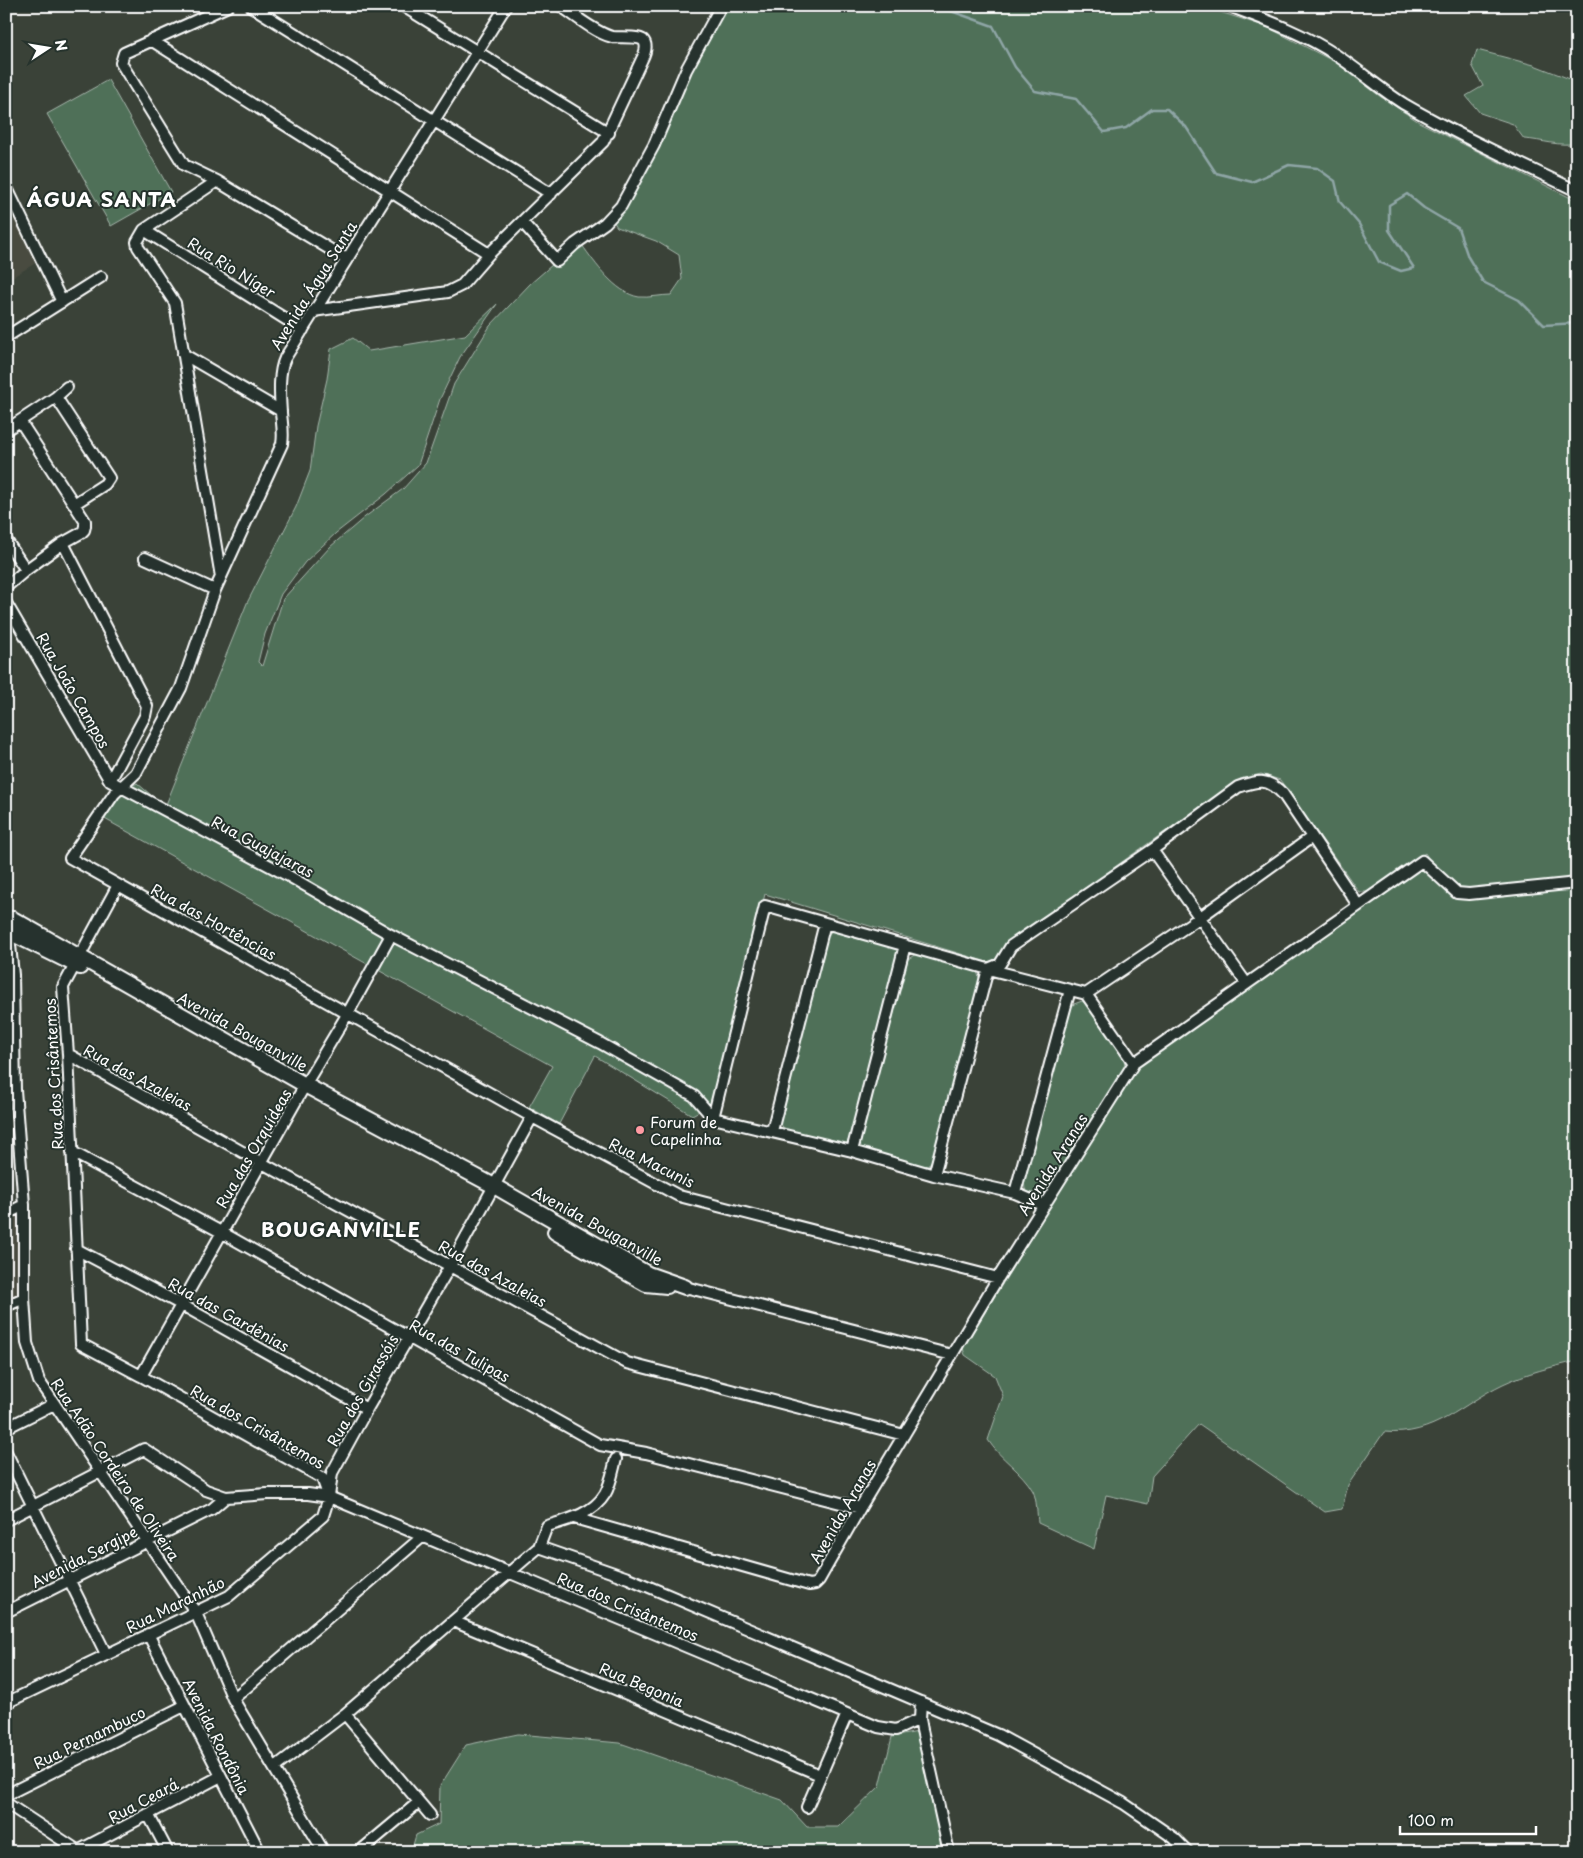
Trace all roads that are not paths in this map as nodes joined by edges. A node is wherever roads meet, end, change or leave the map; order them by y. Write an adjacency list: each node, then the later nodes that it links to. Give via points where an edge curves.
1 (228, 6): 8 (street)
2 (252, 6): 10 (street)
3 (404, 6): 9 (street)
4 (506, 6): 9 (street, Avenida Água Santa)
5 (561, 6): 11 (street, via 600,32 640,38 646,46)
6 (721, 6): 17 (street, via 686,70 654,145 620,206 605,223 575,244 557,262)
7 (1229, 6): 15 (street, via 1315,41 1416,111)
8 (151, 40): 12 (street, via 124,53 121,63 184,165); 14 (street)
9 (477, 52): 10 (street, Avenida Água Santa); 11 (street)
10 (434, 120): 14 (street, Avenida Água Santa); 16 (street)
11 (609, 133): 16 (street, via 597,150)
12 (216, 181): 18 (street); 20 (street)
13 (6, 186): 22 (street)
14 (390, 191): 19 (street); 20 (street, Avenida Água Santa)
15 (1577, 192)
16 (551, 194): 17 (street)
17 (522, 222): 19 (street)
18 (144, 230): 24 (street, Rua Rio Níger); 26 (street, via 138,247 175,304)
19 (489, 254): 23 (street, via 462,286 448,292)
20 (346, 258): 23 (street, Avenida Água Santa)
21 (101, 277): 22 (street)
22 (62, 302): 25 (street)
23 (313, 311): 24 (street, Avenida Água Santa)
24 (303, 330): 29 (street, Avenida Água Santa, via 282,364)
25 (6, 337)
26 (183, 354): 29 (street); 37 (street)
27 (67, 387): 28 (street)
28 (56, 397): 30 (street); 32 (street, via 109,478)
29 (281, 411): 37 (street, Avenida Água Santa, via 282,444)
30 (20, 421): 31 (street); 32 (street)
31 (6, 430)
32 (74, 504): 34 (street, via 84,521 84,530)
33 (6, 540): 36 (street)
34 (63, 543): 36 (street); 41 (street, via 147,706 145,716)
35 (145, 558): 39 (street)
36 (26, 570): 38 (street)
37 (221, 577): 39 (street, Avenida Água Santa)
38 (6, 587)
39 (215, 590): 42 (street, Avenida Água Santa, via 181,688 136,773)
40 (6, 603): 41 (street, Rua João Campos)
41 (110, 781): 42 (street)
42 (121, 786): 45 (street, Avenida Água Santa); 52 (street, Rua Guajajaras)
43 (1312, 837): 44 (street, via 1273,783 1254,781 1238,787); 48 (street); 49 (street)
44 (1152, 850): 49 (street); 55 (street, via 1012,946 1000,964)
45 (74, 853): 47 (street, Rua das Hortências, via 70,858)
46 (1577, 883): 48 (street, Avenida Aranas, via 1457,893 1422,860)
47 (118, 885): 54 (street, Rua dos Crisântemos); 59 (street, Rua das Hortências)
48 (1358, 905): 56 (street, Avenida Aranas)
49 (1199, 918): 56 (street); 58 (street)
50 (7, 922): 54 (street, Avenida Bouganville, via 15,935); 72 (street, Rua Adão Cordeiro de Oliveira)
51 (825, 923): 53 (street); 64 (street, via 765,906); 65 (street)
52 (391, 934): 59 (street, Rua das Orquídeas); 64 (street, Rua Guajajaras, via 686,1091)
53 (905, 945): 55 (street); 66 (street)
54 (77, 961): 60 (street, Rua dos Crisântemos, via 62,987); 62 (street, Avenida Bouganville)
55 (988, 969): 57 (street); 69 (street)
56 (1246, 983): 61 (street, Avenida Aranas)
57 (1070, 990): 58 (street); 71 (street)
58 (1086, 994): 61 (street)
59 (348, 1013): 62 (street, Rua das Orquídeas); 63 (street, Rua Macunis)
60 (68, 1054): 67 (street, Rua dos Crisântemos); 68 (street, Rua das Azaleias)
61 (1134, 1063): 73 (street, Avenida Aranas)
62 (303, 1089): 68 (street, Rua das Orquídeas); 70 (street, Avenida Bouganville)
63 (532, 1117): 70 (street, Rua dos Girassóis); 78 (street, Rua Macunis, via 679,1196)
64 (713, 1118): 65 (street)
65 (772, 1131): 66 (street)
66 (852, 1151): 69 (street)
67 (72, 1152): 75 (street, Rua das Tulipas); 76 (street, Rua dos Crisântemos)
68 (262, 1163): 75 (street, Rua das Orquídeas); 77 (street, Rua das Azaleias)
69 (934, 1175): 71 (street)
70 (492, 1190): 77 (street, Rua dos Girassóis); 79 (street, Avenida Bouganville, via 646,1284)
71 (1015, 1193): 73 (street)
72 (24, 1205): 74 (street); 80 (street, Rua Adão Cordeiro de Oliveira)
73 (1043, 1205): 78 (street, Avenida Aranas)
74 (6, 1214)
75 (221, 1232): 81 (street, Rua das Orquídeas); 83 (street, Rua das Tulipas)
76 (76, 1249): 81 (street, Rua das Gardênias); 85 (street, Rua dos Crisântemos, via 81,1344)
77 (450, 1266): 83 (street, Rua dos Girassóis); 89 (street, Rua das Azaleias, via 627,1363)
78 (998, 1278): 84 (street, Avenida Aranas)
79 (685, 1287): 84 (street)
80 (24, 1298): 82 (street); 86 (street, Rua Adão Cordeiro de Oliveira, via 27,1342 39,1381)
81 (182, 1305): 85 (street, Rua das Orquídeas); 87 (street, Rua das Gardênias)
82 (6, 1306)
83 (408, 1338): 87 (street, Rua dos Girassóis); 96 (street, Rua das Tulipas, via 600,1445 646,1453)
84 (952, 1355): 89 (street, Avenida Aranas)
85 (141, 1376): 94 (street, Rua dos Crisântemos, via 322,1478)
86 (54, 1404): 88 (street); 92 (street, Rua Adão Cordeiro de Oliveira)
87 (367, 1409): 94 (street, Rua dos Girassóis, via 332,1473)
88 (6, 1428)
89 (904, 1435): 96 (street, Avenida Aranas)
90 (6, 1452): 95 (street)
91 (616, 1459): 97 (street, via 606,1493 596,1505)
92 (100, 1472): 93 (street, via 144,1449 206,1490); 95 (street); 100 (street, Rua Adão Cordeiro de Oliveira)
93 (226, 1497): 94 (street, via 308,1494); 100 (street, Avenida Sergipe, via 212,1509)
94 (329, 1497): 99 (street, Rua dos Crisântemos); 105 (street, Rua Maranhão, via 323,1516 229,1596)
95 (33, 1507): 98 (street); 103 (street)
96 (860, 1508): 97 (street, Avenida Aranas, via 819,1580 809,1585)
97 (574, 1518): 101 (street, via 547,1526)
98 (6, 1520)
99 (422, 1537): 102 (street, Rua dos Crisântemos); 109 (street)
100 (147, 1541): 103 (street, Avenida Sergipe); 105 (street, Rua Adão Cordeiro de Oliveira)
101 (539, 1547): 102 (street); 110 (street, via 628,1578)
102 (509, 1572): 106 (street); 114 (street, Rua dos Crisântemos)
103 (69, 1580): 104 (street, Avenida Sergipe); 108 (street)
104 (6, 1612)
105 (196, 1613): 107 (street, Rua Maranhão); 109 (street, Rua Adão Cordeiro de Oliveira)
106 (453, 1621): 113 (street); 117 (street, Rua Begonia)
107 (148, 1634): 108 (street, Rua Maranhão); 112 (street, Avenida Rondônia)
108 (106, 1654): 111 (street, Rua Maranhão)
109 (233, 1699): 116 (street, Rua Adão Cordeiro de Oliveira)
110 (921, 1702): 115 (street); 131 (street, via 998,1735 1123,1803 1174,1838)
111 (6, 1703)
112 (184, 1706): 118 (street, Avenida Rondônia); 119 (street, Rua Pernambuco)
113 (345, 1714): 116 (street); 120 (street)
114 (847, 1714): 115 (street, Rua dos Crisântemos, via 878,1727 896,1730); 117 (street)
115 (920, 1719): 130 (street)
116 (274, 1768): 128 (street, Rua Adão Cordeiro de Oliveira)
117 (820, 1775): 122 (street)
118 (221, 1776): 123 (street, Rua Ceará); 127 (street, Avenida Rondônia)
119 (6, 1795)
120 (419, 1802): 124 (street); 129 (street)
121 (6, 1803): 125 (street)
122 (807, 1807)
123 (148, 1814): 125 (street, Rua Ceará); 126 (street)
124 (430, 1815)
125 (79, 1851)
126 (168, 1852)
127 (260, 1852)
128 (324, 1852)
129 (359, 1852)
130 (949, 1852)
131 (1188, 1852)

